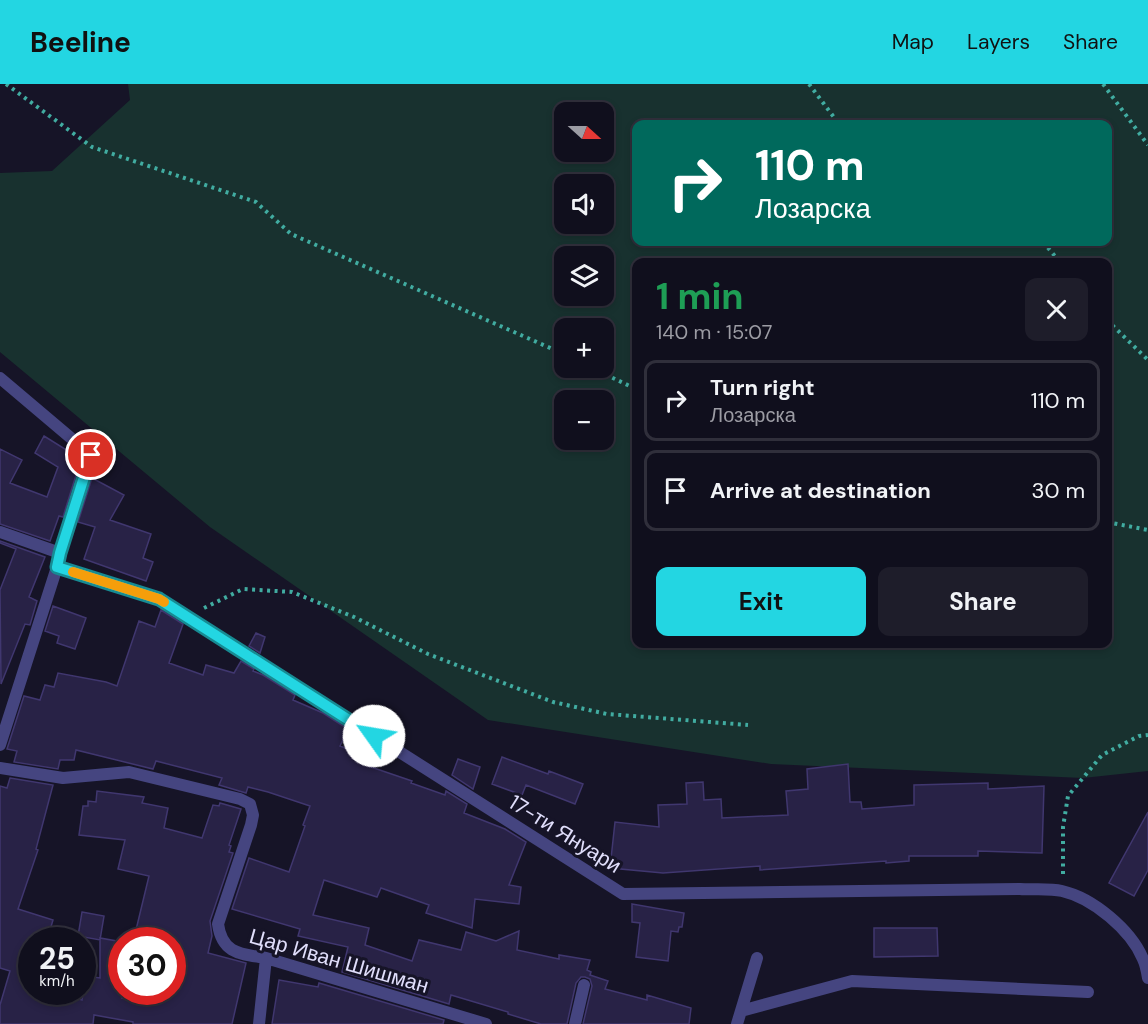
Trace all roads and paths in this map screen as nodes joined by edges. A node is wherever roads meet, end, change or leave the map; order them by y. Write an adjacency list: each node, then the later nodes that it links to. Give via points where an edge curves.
1 (6, 84): 9 (path, via 93,147 256,202 291,234)
2 (809, 84): 4 (path)
3 (1103, 84): 5 (path)
4 (836, 120)
5 (1148, 145)
6 (1046, 246): 7 (path)
7 (1057, 258)
8 (1112, 325): 10 (path)
9 (554, 350)
10 (1148, 360)
11 (0, 378): 17 (street, via 91,455)
12 (613, 378): 13 (path)
13 (632, 387)
14 (1112, 523): 15 (path)
15 (1148, 530)
16 (0, 532): 17 (street)
17 (60, 553): 18 (street)
18 (57, 567): 19 (street, 17-ти Януари, via 159,599); 22 (street)
19 (186, 617): 20 (path, via 243,590 292,592 428,654 553,702 607,714); 24 (street, 17-ти Януари, via 623,894)
20 (748, 725)
21 (1148, 735): 24 (path, via 1102,755 1068,796 1063,827)
22 (0, 745)
23 (0, 768): 25 (street, Цар Иван Шишман, via 63,778 129,772 250,804 251,825 218,924 220,936 238,954)
24 (1062, 891): 27 (street, 17-ти Януари, via 1113,920)
25 (266, 958): 32 (street); 33 (street, Цар Иван Шишман)
26 (757, 958): 31 (street)
27 (1146, 960): 28 (street, 17-ти Януари)
28 (1148, 978)
29 (584, 985): 34 (street)
30 (1088, 992): 31 (street, via 852,981)
31 (741, 1011): 35 (street)
32 (259, 1024)
33 (486, 1024)
34 (574, 1024)
35 (737, 1024)

